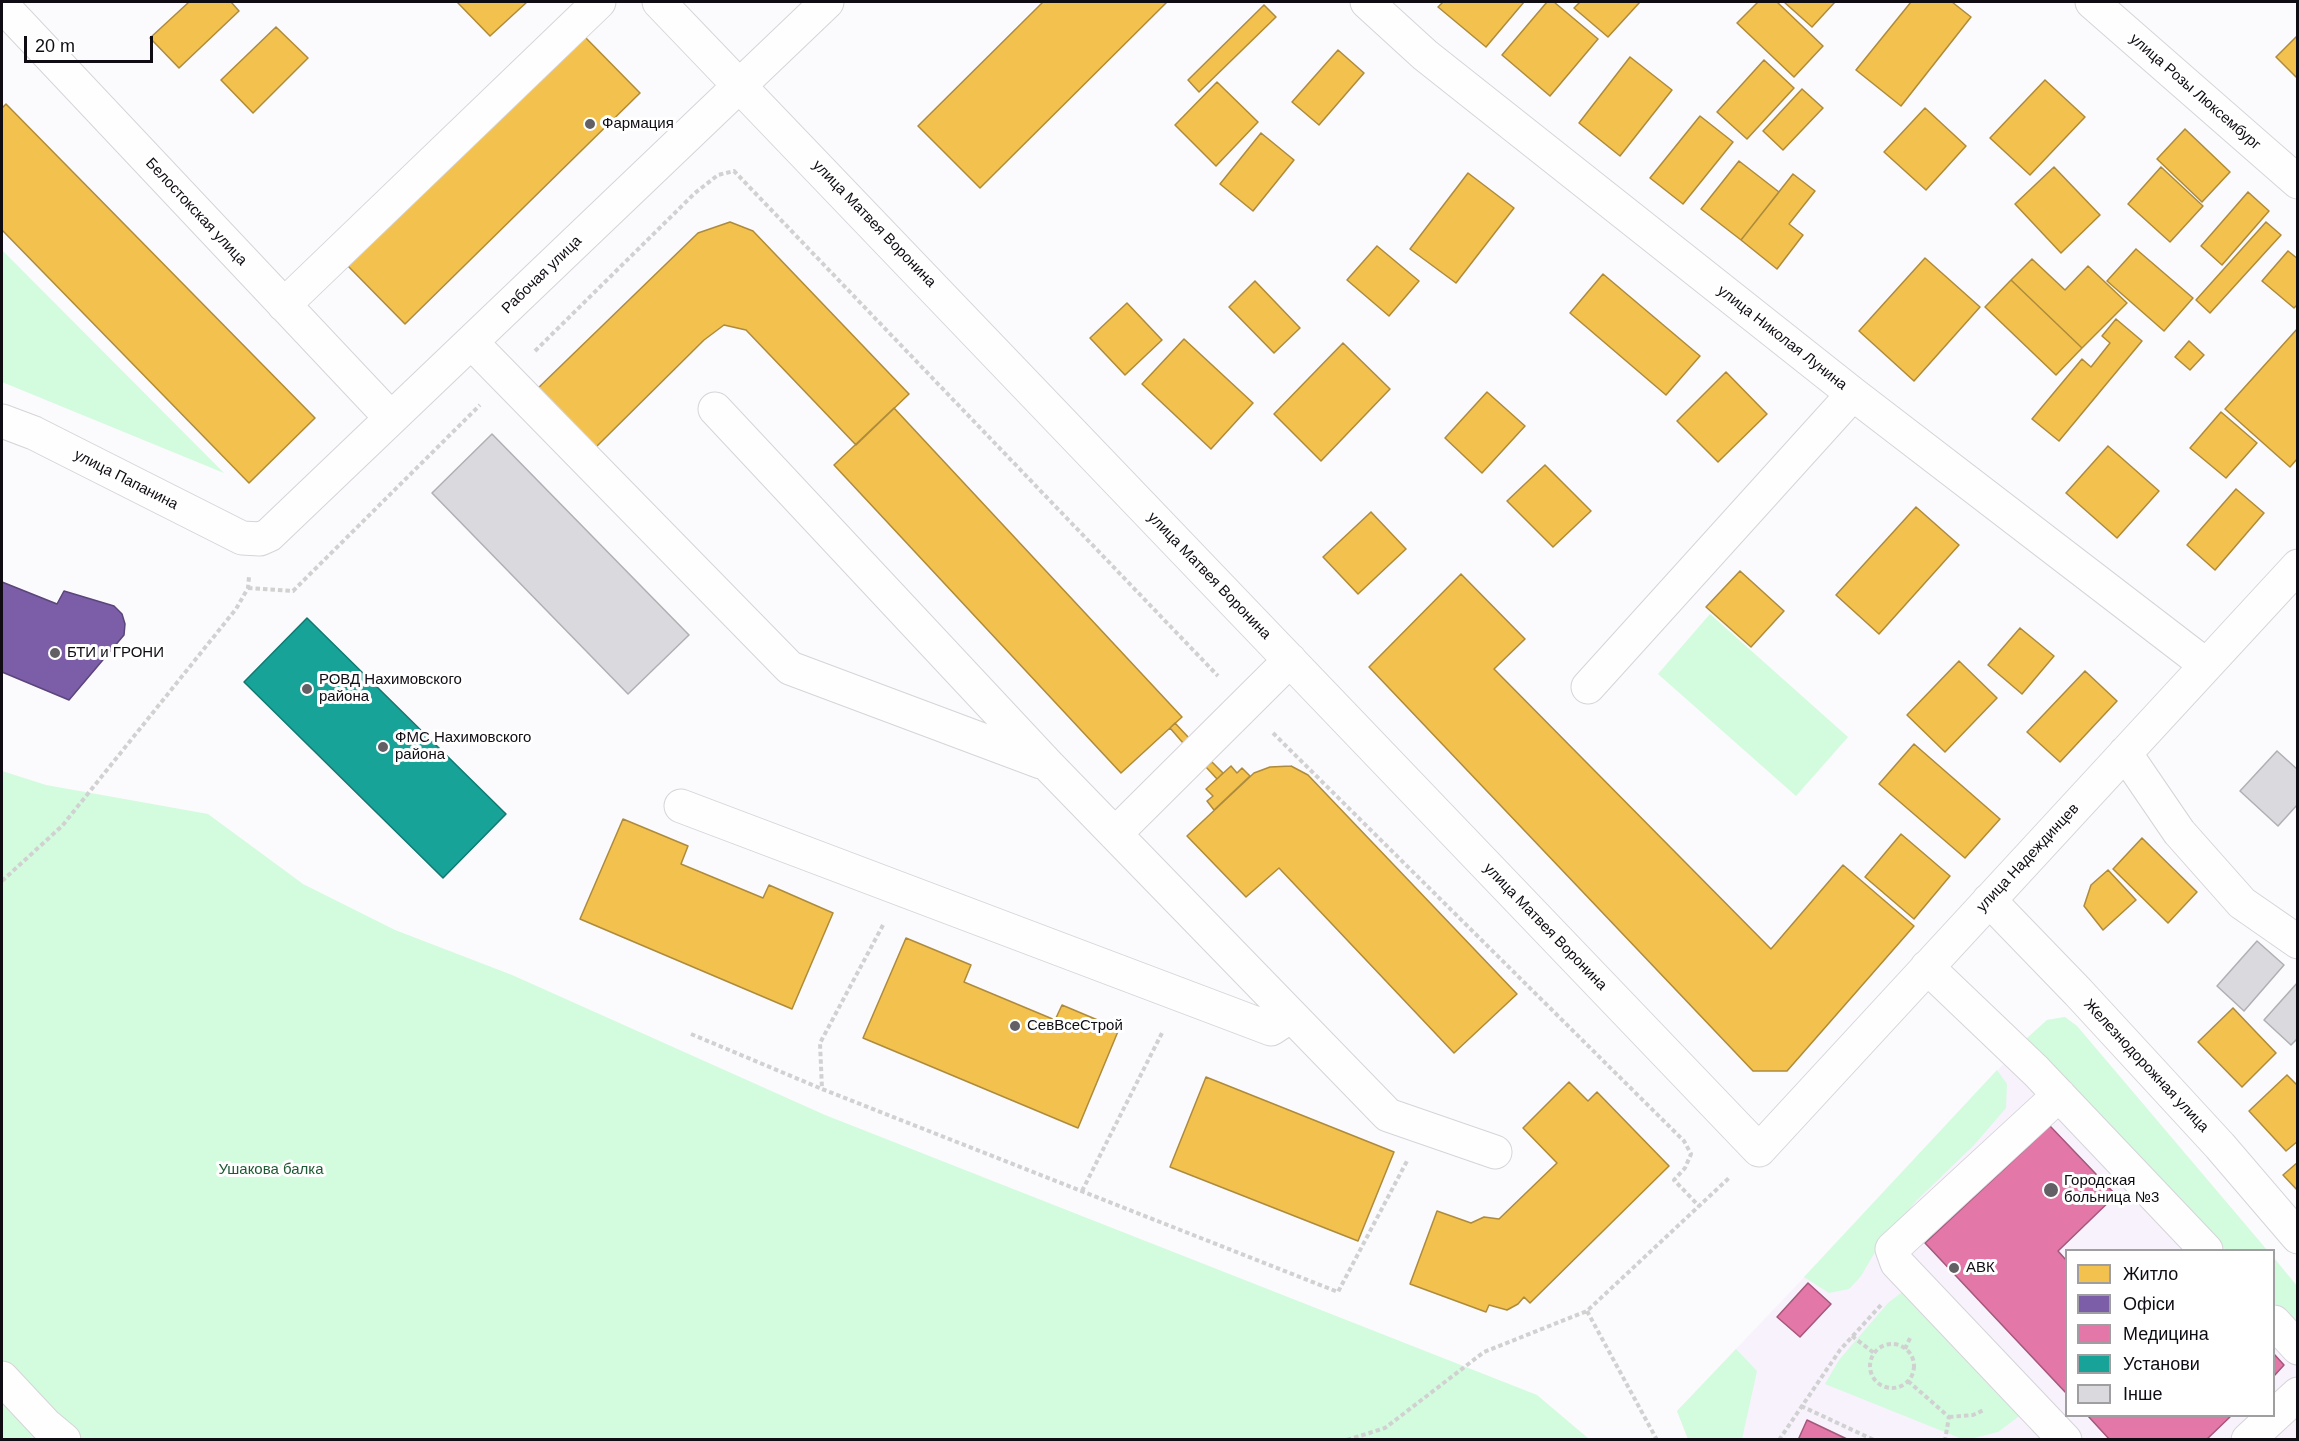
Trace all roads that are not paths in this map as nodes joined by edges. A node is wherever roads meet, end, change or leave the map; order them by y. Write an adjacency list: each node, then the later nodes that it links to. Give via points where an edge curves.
1 (599, 2): 9 (street)
2 (659, 2): 7 (street, улица Матвея Воронина)
3 (827, 2): 7 (street, Рабочая улица)
4 (1367, 2): 11 (street, улица Николая Лунина, via 1425,55)
5 (2092, 2): 8 (street, улица Розы Люксембург)
6 (2, 5): 9 (street, Белостокская улица)
7 (740, 85): 10 (street, Рабочая улица); 17 (street, улица Матвея Воронина)
8 (2298, 182)
9 (284, 305): 13 (street, Белостокская улица)
10 (471, 342): 13 (street, Рабочая улица); 21 (street, via 790,668)
11 (1853, 394): 18 (street, улица Николая Лунина); 19 (street)
12 (715, 409): 21 (street)
13 (391, 418): 15 (street, Рабочая улица, via 269,535)
14 (2, 421): 15 (street, улица Папанина, via 34,433 233,535)
15 (251, 540)
16 (2298, 566): 18 (street, улица Надеждинцев)
17 (1290, 660): 23 (street); 29 (street, улица Матвея Воронина)
18 (2206, 665): 20 (street, улица Надеждинцев)
19 (1588, 687)
20 (2125, 753): 24 (street, улица Надеждинцев); 25 (street, via 2179,832 2242,903)
21 (1048, 765): 23 (street)
22 (681, 806): 27 (street, via 1271,1029)
23 (1115, 834): 27 (street)
24 (1989, 900): 26 (street, улица Надеждинцев); 31 (street, Железнодорожная улица, via 2212,1137)
25 (2298, 942)
26 (1927, 968): 28 (street); 29 (street, улица Надеждинцев)
27 (1291, 1016): 30 (street, via 1388,1115)
28 (2059, 1095): 32 (street); 40 (street, via 1892,1249 1897,1263)
29 (1759, 1150)
30 (1495, 1152)
31 (2298, 1237)
32 (2204, 1249)
33 (2275, 1323): 34 (street)
34 (2298, 1348)
35 (2, 1378): 39 (street)
36 (2298, 1394): 37 (street)
37 (2275, 1415)
38 (2273, 1417): 41 (street)
39 (64, 1440)
40 (2065, 1440)
41 (2248, 1440)

